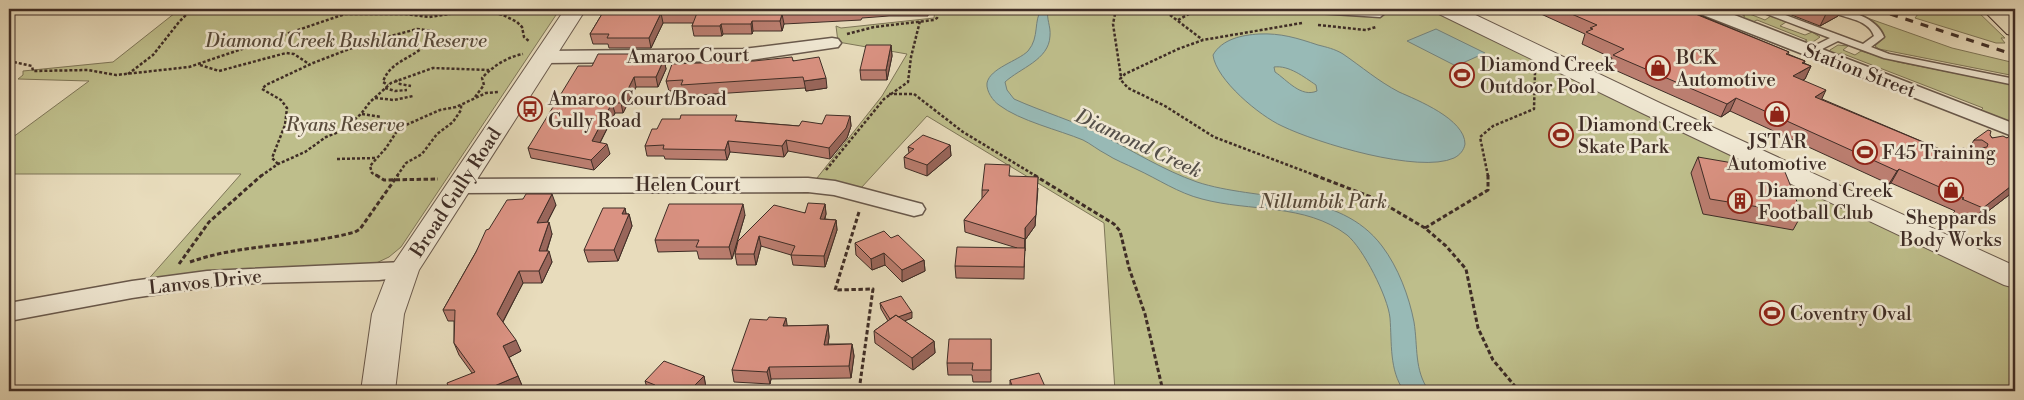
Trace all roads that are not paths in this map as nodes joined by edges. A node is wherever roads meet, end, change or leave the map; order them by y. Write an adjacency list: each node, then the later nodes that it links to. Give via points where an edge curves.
1 (575, 9): 11 (street, Broad Gully Road)
2 (1301, 9): 3 (lane, via 1376,14)
3 (1386, 9)
4 (1447, 9): 18 (street)
5 (1704, 9): 12 (street, Station Street)
6 (1762, 9): 8 (lane)
7 (1831, 9): 10 (lane, via 1867,22 1877,30 1879,37)
8 (1837, 38): 10 (lane); 12 (lane)
9 (832, 42): 11 (street, Amaroo Court, via 743,55)
10 (1863, 48): 13 (lane)
11 (533, 51): 15 (street, Broad Gully Road)
12 (1812, 51): 14 (street, Station Street)
13 (2015, 81)
14 (2015, 131)
15 (449, 183): 16 (street, Helen Court, via 808,184); 17 (street, Broad Gully Road)
16 (914, 209)
17 (404, 270): 19 (street, Lanvos Drive, via 252,275 152,286); 20 (street, Broad Gully Road, via 387,312)
18 (2015, 278)
19 (9, 312)
20 (378, 391)

